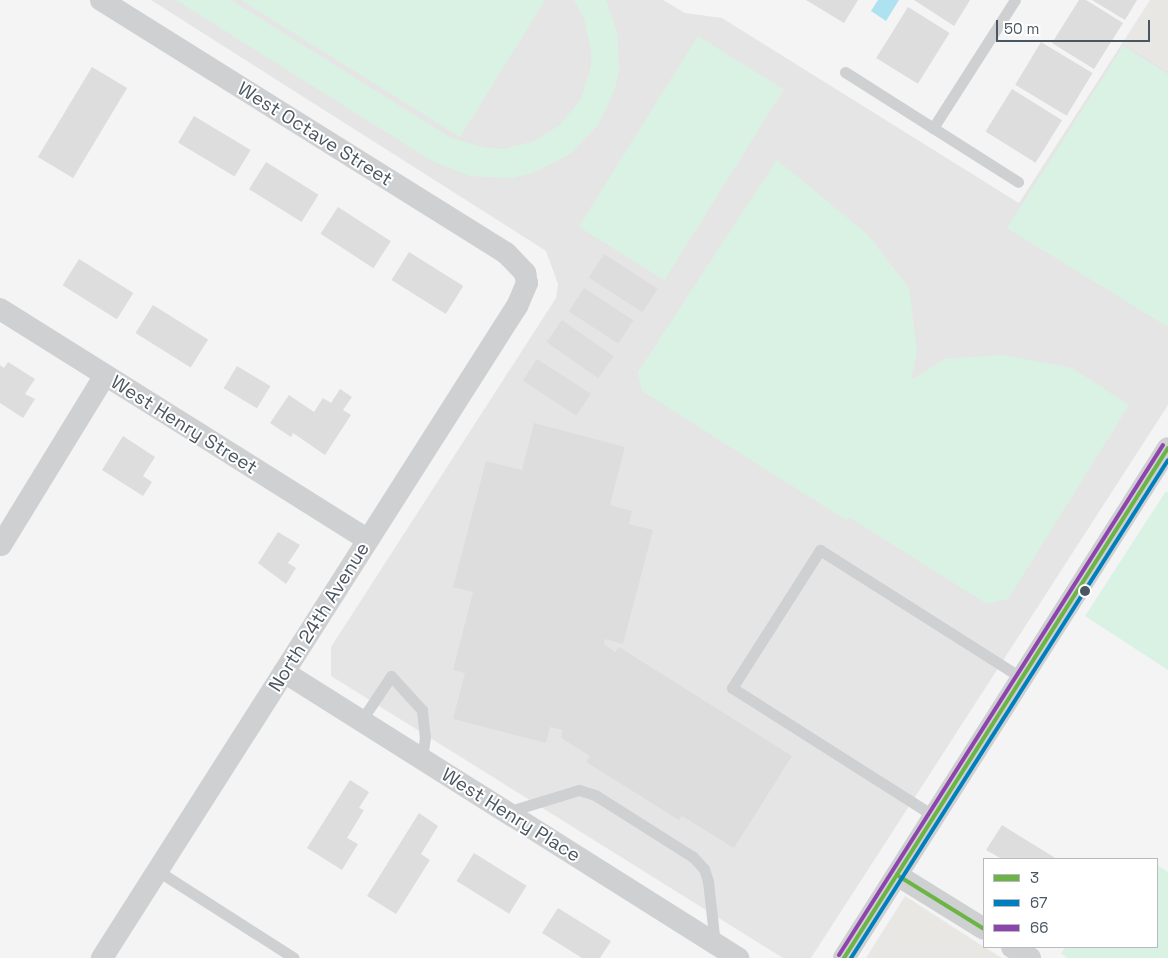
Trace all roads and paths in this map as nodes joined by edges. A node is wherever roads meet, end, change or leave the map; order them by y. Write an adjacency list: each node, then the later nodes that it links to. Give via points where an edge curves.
1 (101, 0): 6 (street, West Octave Street, via 506,253)
2 (1015, 0): 4 (lane)
3 (845, 72): 4 (lane)
4 (933, 128): 5 (lane)
5 (1018, 182)
6 (525, 272): 10 (street, North 24th Avenue, via 527,283 517,306)
7 (0, 309): 8 (street, West Henry Street)
8 (105, 375): 10 (street, West Henry Street); 11 (street)
9 (1168, 448): 13 (street)
10 (368, 540): 12 (street, North 24th Avenue)
11 (1, 545)
12 (284, 672): 14 (street, West Henry Place); 18 (street, North 24th Avenue)
13 (1022, 678): 17 (street); 17 (lane, via 820,550 789,598 732,688)
14 (361, 721): 15 (street, West Henry Place); 15 (lane, via 391,676 422,710 425,737)
15 (422, 759): 16 (street, West Henry Place)
16 (507, 812): 21 (street, West Henry Place); 21 (lane, via 579,790 595,795 677,846 704,868)
17 (934, 816): 19 (street)
18 (158, 871): 23 (street, North 24th Avenue); 24 (lane)
19 (897, 875): 20 (street); 26 (street)
20 (983, 928)
21 (715, 944): 25 (street, West Henry Place)
22 (1014, 948): 27 (street)
23 (102, 958)
24 (294, 958)
25 (738, 958)
26 (844, 958)
27 (1030, 958)

